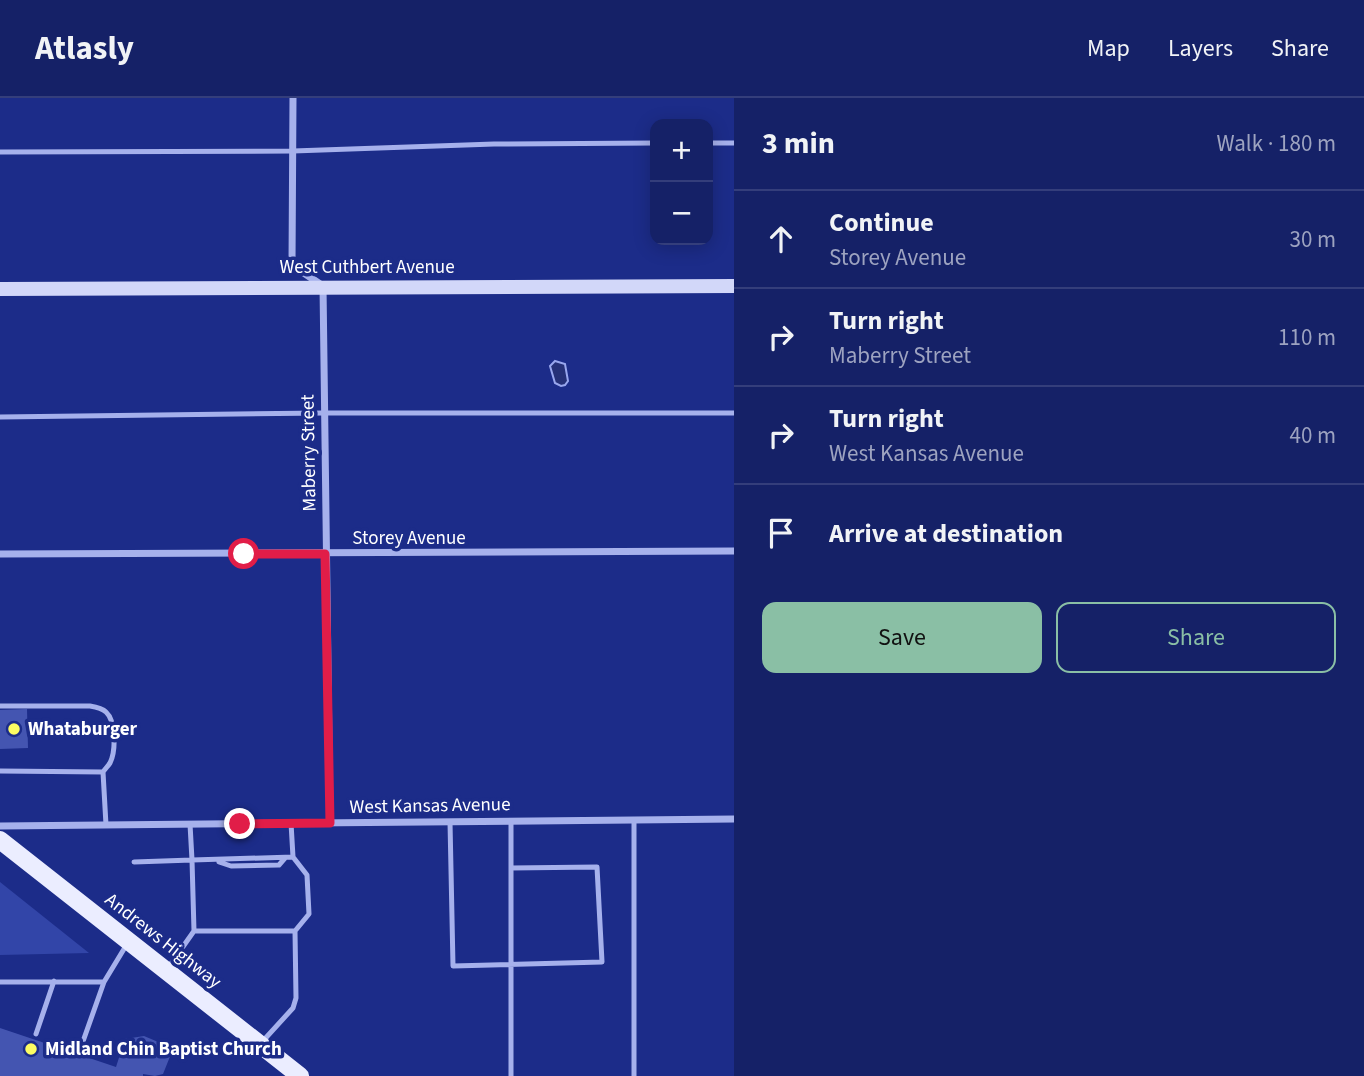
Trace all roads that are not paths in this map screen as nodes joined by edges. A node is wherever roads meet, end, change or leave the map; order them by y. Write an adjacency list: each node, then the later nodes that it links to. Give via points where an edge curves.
1 (293, 98): 5 (street)
2 (650, 143): 5 (lane)
3 (713, 143): 4 (lane)
4 (734, 143)
5 (293, 151): 6 (lane); 7 (street, via 292,265)
6 (0, 152)
7 (323, 286): 8 (street, West Cuthbert Avenue); 9 (street, West Cuthbert Avenue); 10 (street, Maberry Street)
8 (734, 286)
9 (0, 289)
10 (324, 413): 11 (lane); 12 (lane); 15 (street, Maberry Street)
11 (734, 413)
12 (0, 417)
13 (734, 551): 15 (street, Storey Avenue)
14 (0, 554): 15 (street, Storey Avenue)
15 (325, 554): 24 (street, Maberry Street)
16 (0, 706): 18 (lane, via 101,708 112,720 113,738 111,762)
17 (0, 771): 18 (lane)
18 (103, 772): 26 (lane)
19 (734, 819): 20 (street, West Kansas Avenue)
20 (634, 820): 21 (street, West Kansas Avenue); 46 (lane)
21 (511, 821): 22 (street, West Kansas Avenue); 32 (lane)
22 (450, 822): 24 (street, West Kansas Avenue); 36 (lane, via 453,966)
23 (290, 823): 24 (street, West Kansas Avenue); 25 (street, West Kansas Avenue); 29 (lane)
24 (330, 823)
25 (190, 824): 26 (street, West Kansas Avenue); 30 (lane)
26 (106, 825): 27 (street, West Kansas Avenue)
27 (0, 826)
28 (0, 840): 35 (main road, Andrews Highway)
29 (293, 857): 30 (lane); 34 (lane, via 307,874 309,914)
30 (192, 860): 31 (lane); 33 (lane)
31 (134, 862)
32 (511, 868): 36 (lane); 36 (lane, via 597,867 602,962)
33 (194, 931): 34 (lane); 37 (lane)
34 (295, 931): 42 (lane, via 293,1008)
35 (129, 942): 37 (main road, Andrews Highway); 40 (lane)
36 (511, 965): 45 (lane)
37 (167, 971): 42 (main road, Andrews Highway)
38 (54, 981): 39 (lane); 40 (lane); 41 (lane)
39 (0, 982)
40 (104, 982): 43 (lane)
41 (36, 1034)
42 (260, 1044): 44 (main road, Andrews Highway)
43 (81, 1046)
44 (300, 1076)
45 (511, 1076)
46 (634, 1076)

